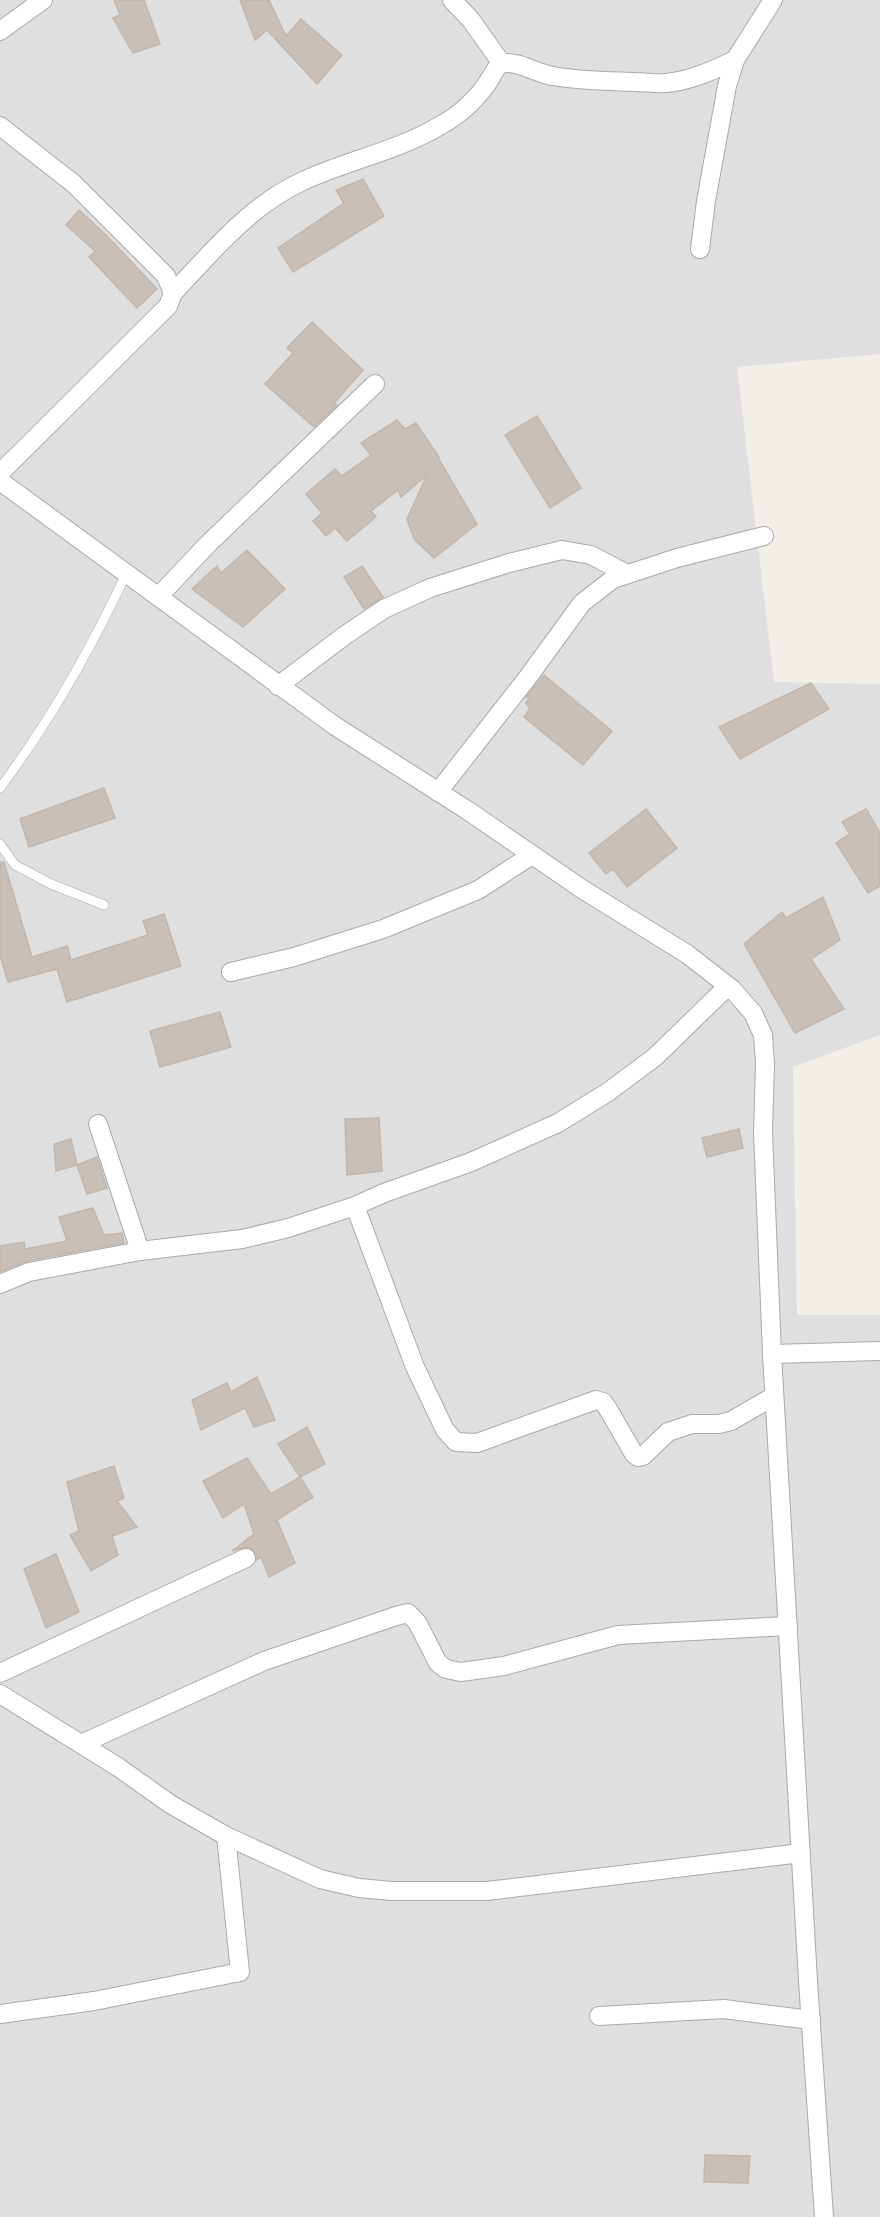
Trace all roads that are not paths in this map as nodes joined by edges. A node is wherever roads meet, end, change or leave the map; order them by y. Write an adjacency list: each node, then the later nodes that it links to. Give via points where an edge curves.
1 (42, 0): 4 (street)
2 (452, 0): 6 (street)
3 (773, 0): 5 (street)
4 (0, 31)
5 (735, 60): 6 (street, via 666,83 593,81); 8 (street, via 727,86)
6 (502, 64): 9 (street, via 469,104 442,125 300,182 261,207)
7 (0, 126): 9 (street, via 74,184 166,276)
8 (700, 249)
9 (173, 293): 11 (street, via 168,306)
10 (375, 384): 16 (street)
11 (0, 473)
12 (0, 481): 14 (street)
13 (764, 536): 15 (street)
14 (126, 574): 16 (street); 18 (lane, via 64,692)
15 (627, 574): 17 (street, via 591,555 562,550 441,584 384,609); 19 (street, via 582,603)
16 (158, 597): 17 (street)
17 (278, 686): 19 (street)
18 (0, 788)
19 (438, 792): 21 (street)
20 (0, 844): 22 (lane, via 15,865)
21 (532, 855): 23 (street, via 478,890 383,929); 24 (street, via 687,954)
22 (104, 905)
23 (231, 972)
24 (728, 986): 26 (street, via 655,1057 558,1123 471,1162); 30 (street, via 753,1013 763,1035)
25 (98, 1124): 27 (street)
26 (355, 1206): 27 (street, via 242,1239); 31 (street, via 415,1367 445,1430 456,1442 477,1443 596,1400 608,1408 638,1457 668,1432 692,1424 731,1421)
27 (140, 1251): 28 (street, via 29,1272)
28 (0, 1284)
29 (880, 1351): 30 (street)
30 (772, 1354): 31 (street)
31 (774, 1396): 33 (street)
32 (246, 1558): 34 (street)
33 (788, 1626): 36 (street, via 618,1635 513,1664 462,1672 446,1670 438,1663 417,1622 408,1613 264,1661); 38 (street)
34 (0, 1673)
35 (0, 1694): 36 (street)
36 (81, 1743): 37 (street, via 170,1804)
37 (226, 1836): 38 (street, via 320,1879 359,1888 436,1893 487,1891); 39 (street, via 240,1972 94,2001)
38 (801, 1853): 41 (street)
39 (0, 2013)
40 (598, 2016): 41 (street, via 724,2009)
41 (811, 2020): 42 (street)
42 (825, 2217)

